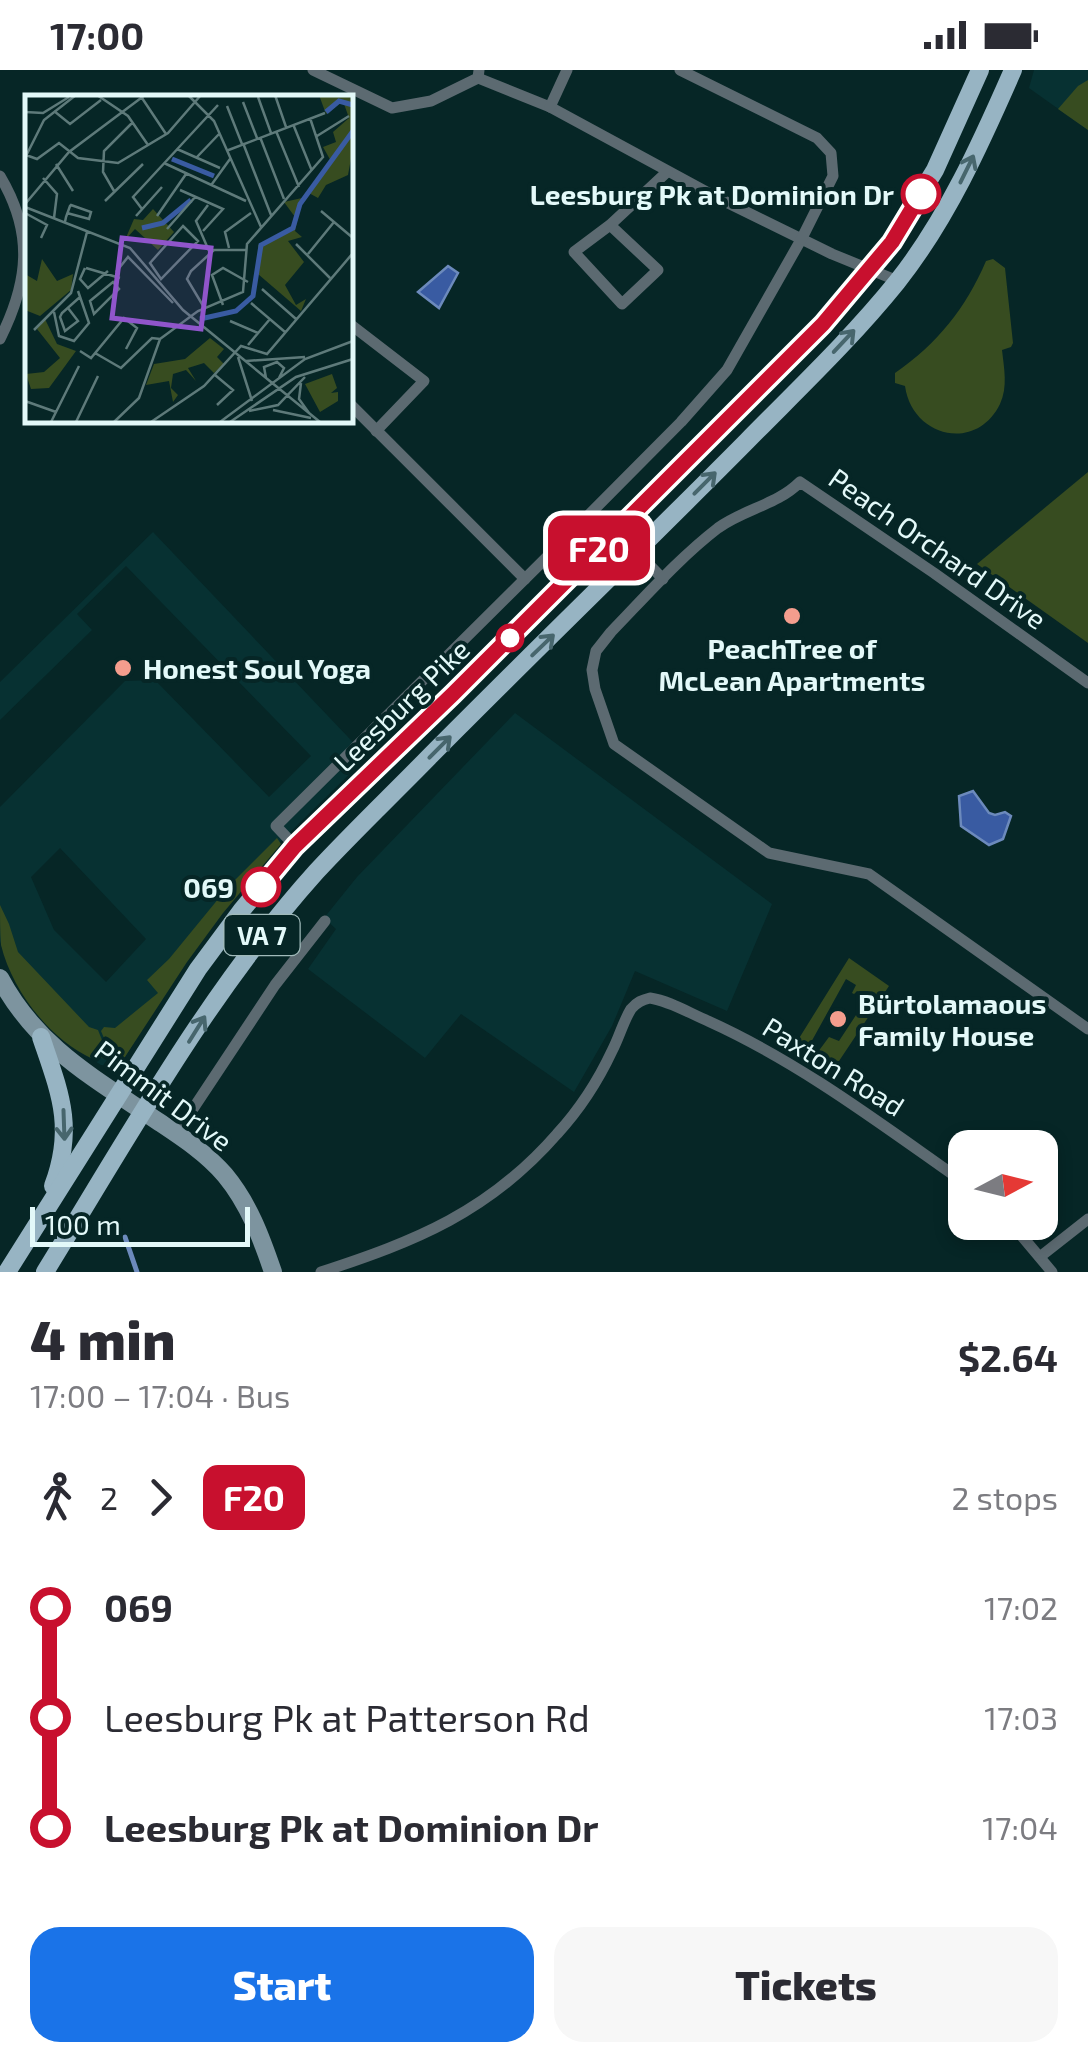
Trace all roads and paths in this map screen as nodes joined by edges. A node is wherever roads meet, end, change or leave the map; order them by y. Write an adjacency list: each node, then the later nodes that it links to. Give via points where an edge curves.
1 (313, 70): 6 (street, via 392,108 431,101)
2 (567, 70): 7 (street)
3 (680, 70): 11 (street, via 817,138 831,152 833,176)
4 (980, 70): 12 (main road, Leesburg Pike / VA 7, via 935,170)
5 (1013, 70): 13 (main road, Leesburg Pike / VA 7, one-way to 5, via 960,184)
6 (478, 74): 7 (street)
7 (550, 107): 8 (street)
8 (667, 172): 10 (street); 11 (street)
9 (0, 176): 15 (street, via 20,223 24,269)
10 (610, 225): 10 (street, via 574,252 622,304 658,270)
11 (802, 238): 12 (street); 19 (street, via 727,370)
12 (870, 270): 13 (street); 22 (main road, Leesburg Pike / VA 7, via 537,612)
13 (898, 281): 18 (main road, Leesburg Pike / VA 7, one-way to 13)
14 (352, 326): 17 (street, via 424,381)
15 (0, 339)
16 (352, 406): 17 (street)
17 (376, 431): 19 (street)
18 (637, 552): 20 (street); 28 (main road, Leesburg Pike / VA 7, one-way to 18, via 221,990 319,869)
19 (526, 579): 22 (street, via 276,826)
20 (663, 579): 21 (street, Peach Orchard Drive, via 716,530 800,482); 25 (street, Peach Orchard Drive, via 596,651 595,689 614,744 769,853 869,874)
21 (1088, 683)
22 (295, 846): 27 (main road, Leesburg Pike / VA 7, via 198,969)
23 (325, 921): 29 (street)
24 (0, 978): 26 (street, Pimmit Drive)
25 (1088, 1030)
26 (41, 1037): 27 (street, Pimmit Drive); 31 (main road, one-way to 31, via 64,1112 59,1168)
27 (119, 1096): 28 (street, Pimmit Drive); 31 (main road, Leesburg Pike / VA 7)
28 (145, 1112): 29 (street, Pimmit Drive); 36 (main road, Leesburg Pike / VA 7)
29 (176, 1134): 37 (street, Pimmit Drive, via 239,1193)
30 (948, 1171): 38 (street, Paxton Road, via 814,1077 753,1043 655,998 641,1000 580,1106 497,1191 434,1230)
31 (43, 1212): 35 (main road, Leesburg Pike / VA 7)
32 (1088, 1219): 34 (street)
33 (1026, 1240): 34 (street)
34 (1041, 1256): 39 (street)
35 (7, 1272)
36 (45, 1272)
37 (273, 1272)
38 (322, 1272)
39 (1052, 1272)

